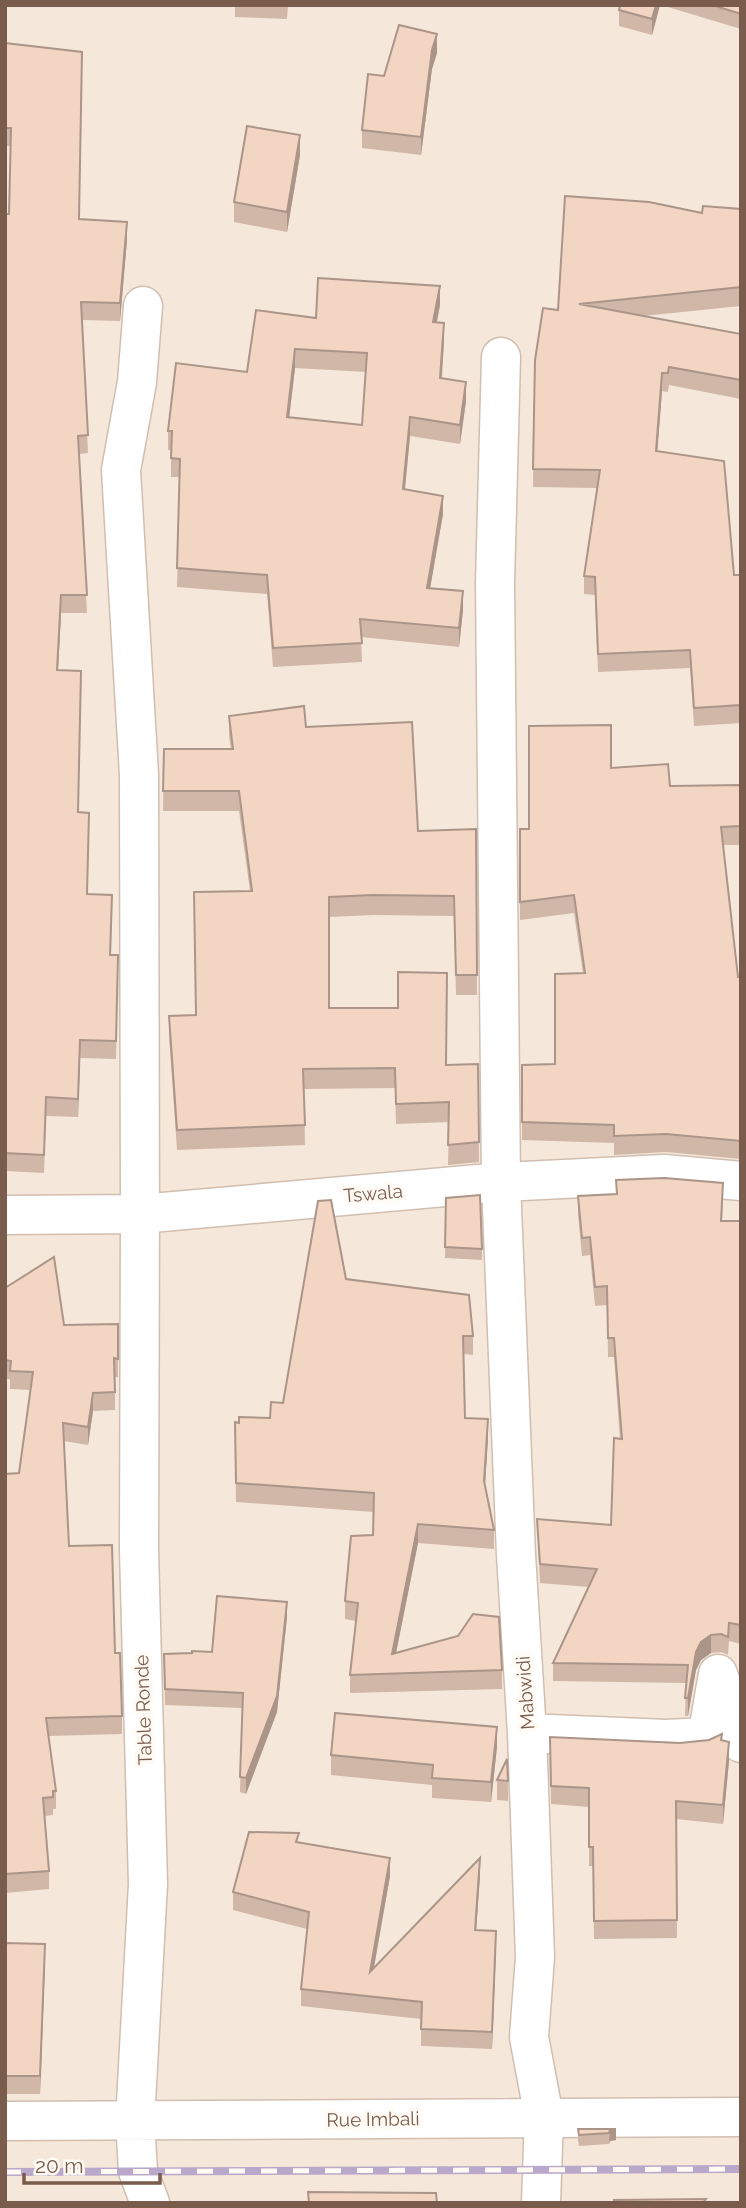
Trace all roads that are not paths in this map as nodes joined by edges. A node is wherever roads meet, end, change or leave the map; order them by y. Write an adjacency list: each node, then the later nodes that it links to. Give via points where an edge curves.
1 (144, 306): 5 (street, Table Ronde, via 137,382 121,470 139,775)
2 (501, 357): 4 (street, Mabwidi, via 495,583)
3 (741, 1181): 4 (street, Tswala, via 664,1174)
4 (501, 1182): 5 (street, Tswala); 7 (street, Mabwidi)
5 (140, 1214): 6 (street, Tswala); 12 (street, Table Ronde, via 139,1550 148,1884)
6 (5, 1215)
7 (527, 1733): 8 (street, via 708,1737 718,1674); 9 (street, Mabwidi, via 535,1957 529,2036)
8 (741, 1743)
9 (544, 2117): 10 (street, Rue Imbali); 12 (street, Rue Imbali); 14 (street, Mabwidi)
10 (741, 2117)
11 (5, 2121): 12 (street, Rue Imbali)
12 (135, 2121): 13 (street, Table Ronde, via 138,2171)
13 (150, 2203)
14 (541, 2203)

